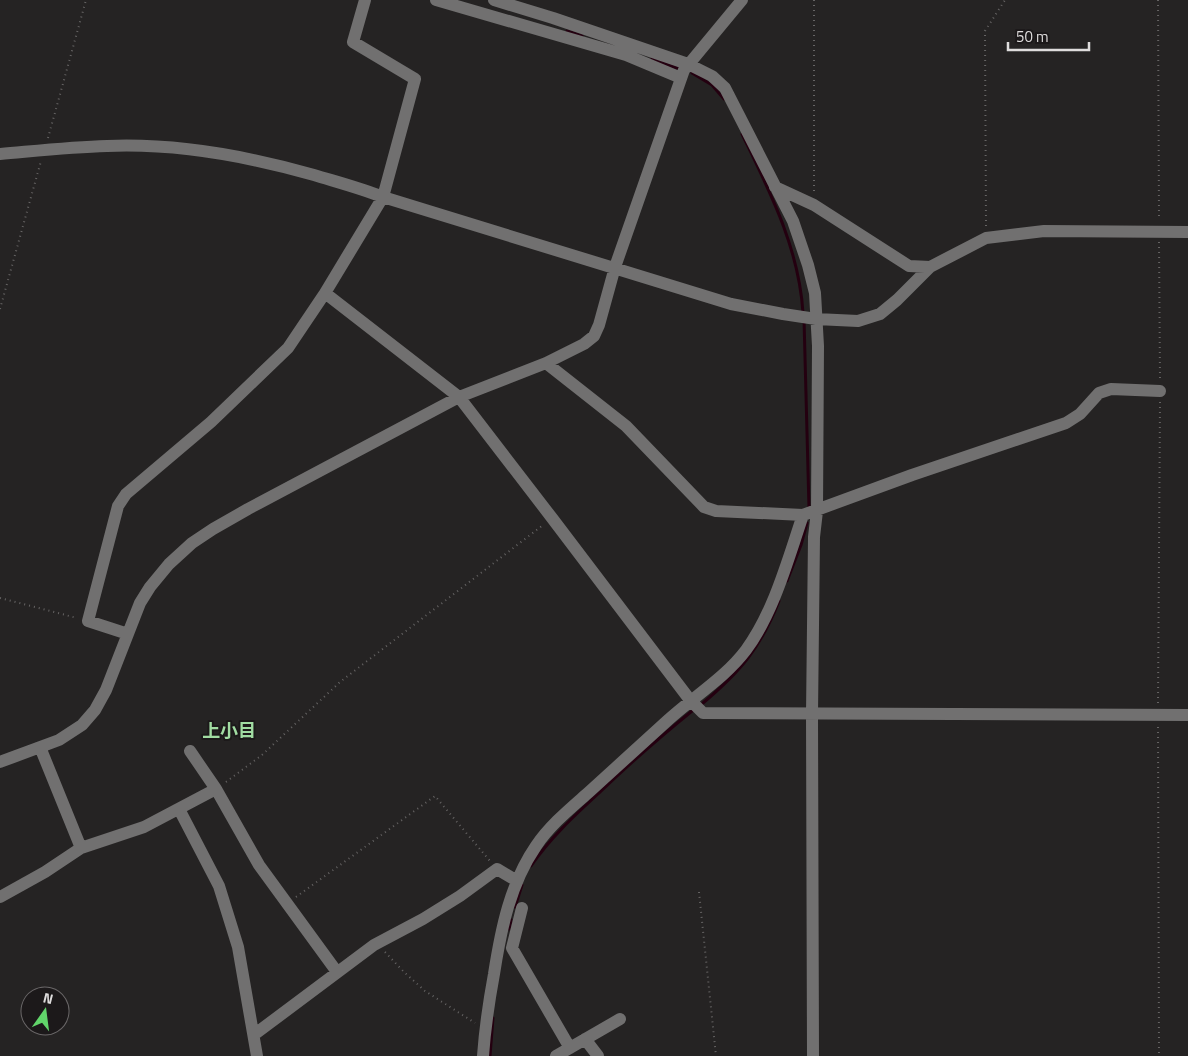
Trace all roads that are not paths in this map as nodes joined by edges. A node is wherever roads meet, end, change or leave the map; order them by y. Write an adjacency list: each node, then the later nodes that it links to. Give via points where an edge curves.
1 (365, 0): 9 (street, via 352,42 415,79)
2 (436, 0): 6 (street, via 626,56)
3 (494, 0): 5 (street)
4 (742, 0): 5 (street)
5 (688, 64): 6 (street); 8 (street, via 712,76 725,88)
6 (681, 78): 11 (street)
7 (0, 154): 9 (street, via 108,146 175,148 274,164)
8 (776, 187): 12 (street, via 814,205 908,266); 14 (street, via 793,221 808,265)
9 (383, 197): 11 (street); 13 (street)
10 (1188, 232): 12 (street, via 1044,231 986,238)
11 (615, 267): 14 (street, via 731,304); 15 (street, via 600,325 594,336)
12 (930, 267): 14 (street, via 880,314 858,321)
13 (326, 293): 17 (street); 20 (street, via 288,348 211,422 126,494 118,506 88,621)
14 (816, 319): 18 (street)
15 (546, 363): 17 (street); 19 (street, via 626,426 704,507 716,511)
16 (1160, 391): 18 (street, via 1111,389 1099,393 1080,414 1066,423)
17 (459, 397): 20 (street, via 248,509 192,543 150,587); 21 (street)
18 (817, 511): 19 (street); 22 (street)
19 (803, 515): 21 (street, via 786,567 746,650 729,670)
20 (128, 634): 24 (street, via 95,710 82,726)
21 (690, 700): 22 (street, via 703,713); 30 (street, via 560,818 536,845)
22 (812, 714): 23 (street); 42 (street)
23 (1188, 715)
24 (40, 747): 26 (street); 29 (street)
25 (190, 751): 27 (street)
26 (0, 762)
27 (216, 789): 28 (street); 33 (street, via 259,864)
28 (179, 810): 29 (street, via 144,827); 35 (street, via 219,886 238,947)
29 (81, 848): 31 (street)
30 (517, 881): 32 (street); 33 (street, via 497,869 423,919 377,943)
31 (0, 897)
32 (507, 908): 37 (street, via 521,913 512,948); 39 (street, via 485,1030)
33 (337, 972): 35 (street)
34 (620, 1019): 36 (street)
35 (255, 1034): 38 (street)
36 (585, 1039): 37 (street); 41 (street)
37 (570, 1048): 40 (street)
38 (258, 1056)
39 (484, 1056)
40 (556, 1056)
41 (598, 1056)
42 (813, 1056)

